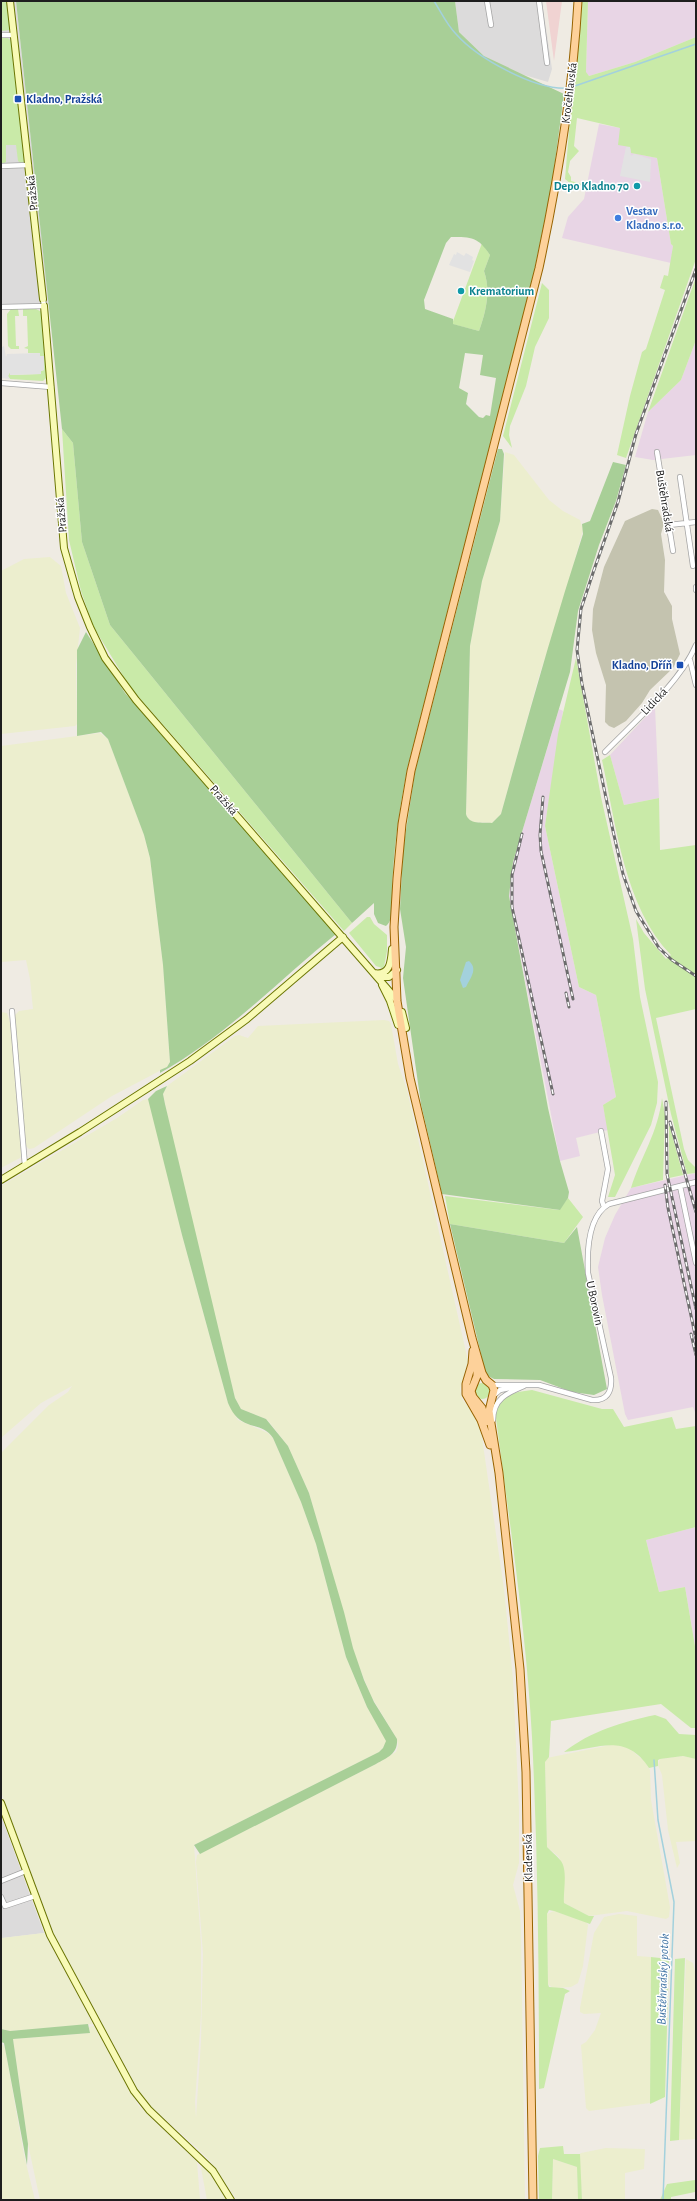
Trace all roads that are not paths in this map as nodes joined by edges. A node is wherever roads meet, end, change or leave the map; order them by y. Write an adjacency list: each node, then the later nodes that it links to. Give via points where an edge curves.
1 (10, 1): 7 (street, Pražská)
2 (487, 1): 5 (street)
3 (539, 1): 8 (street)
4 (578, 1): 30 (main road, Kročehlavská, via 572,74 557,185 539,268 411,771 399,843)
5 (490, 25)
6 (1, 35): 7 (street)
7 (14, 35): 9 (street, Pražská)
8 (547, 63)
9 (28, 165): 10 (street); 11 (street, Pražská)
10 (1, 166)
11 (43, 299): 12 (street, Pražská)
12 (44, 306): 13 (street); 15 (street, Pražská)
13 (1, 307)
14 (1, 383): 15 (street)
15 (51, 387): 32 (street, Pražská, via 64,548 78,597 105,658 136,700)
16 (657, 452): 20 (street, Buštěhradská)
17 (680, 477): 19 (street)
18 (696, 522): 19 (street)
19 (687, 523): 20 (street); 22 (street)
20 (669, 525): 21 (street, Buštěhradská)
21 (673, 551)
22 (693, 566)
23 (696, 587): 24 (street)
24 (696, 590)
25 (696, 645): 26 (street, Lidická)
26 (690, 660): 27 (street); 28 (street); 29 (street, Lidická)
27 (696, 663)
28 (696, 685)
29 (605, 752)
30 (396, 908): 31 (main road); 33 (main road)
31 (394, 927): 34 (main road); 35 (street, via 390,966 383,973)
32 (343, 937): 35 (street, Pražská); 42 (street, via 247,1019 190,1061)
33 (399, 965): 34 (street); 38 (main road)
34 (395, 973): 35 (street, via 386,978); 36 (main road)
35 (376, 975): 36 (street); 39 (street, via 394,1010)
36 (397, 1001): 38 (street); 39 (main road)
37 (12, 1011): 42 (street)
38 (406, 1028): 40 (main road)
39 (405, 1052): 40 (main road)
40 (417, 1105): 48 (main road)
41 (601, 1131): 46 (street, U Borovin, via 608,1169 603,1195)
42 (25, 1166): 43 (street)
43 (1, 1180)
44 (696, 1182): 45 (street)
45 (680, 1186): 46 (street); 47 (street)
46 (604, 1207): 52 (street, U Borovin, via 596,1218 587,1261 611,1378 610,1392 603,1399 592,1400 549,1388)
47 (696, 1262)
48 (472, 1338): 49 (main road); 50 (main road, via 477,1370); 55 (main road, via 472,1364 466,1394 481,1420)
49 (486, 1380): 50 (main road); 51 (main road)
50 (475, 1382): 54 (main road, via 472,1394)
51 (492, 1385): 52 (street); 53 (main road)
52 (526, 1385): 53 (street, via 500,1390); 56 (street, via 505,1394 494,1410)
53 (492, 1398): 54 (main road, via 485,1402); 56 (main road, via 488,1410)
54 (478, 1401): 55 (main road, via 485,1415)
55 (490, 1445): 57 (main road)
56 (496, 1452): 57 (main road)
57 (503, 1517): 64 (main road, Kladenská, via 520,1669 526,1772)
58 (1, 1803): 59 (street)
59 (26, 1871): 60 (street); 61 (street)
60 (1, 1881)
61 (35, 1896): 62 (street, via 5,1906); 63 (street, via 52,1938 138,2097 207,2164)
62 (1, 1897)
63 (231, 2200)
64 (533, 2200)

